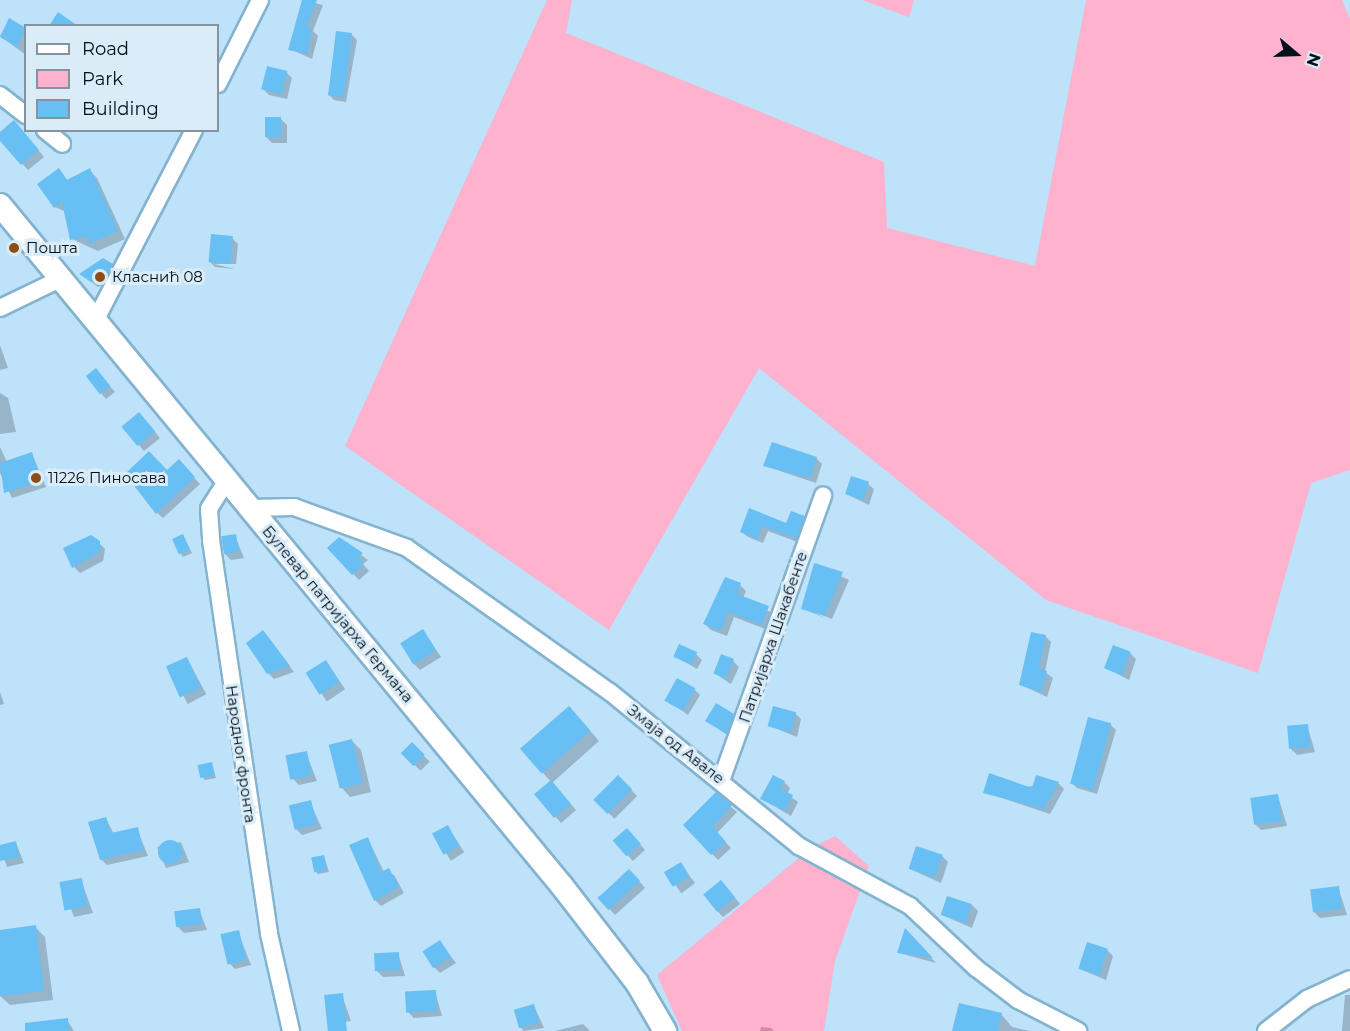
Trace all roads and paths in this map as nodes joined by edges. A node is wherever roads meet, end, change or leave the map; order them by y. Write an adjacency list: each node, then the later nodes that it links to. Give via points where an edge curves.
1 (260, 0): 2 (street)
2 (219, 82)
3 (0, 95): 4 (street)
4 (24, 113)
5 (47, 132): 7 (street)
6 (193, 132): 11 (street)
7 (62, 144)
8 (0, 205): 9 (main road, Булевар патријарха Германа)
9 (60, 279): 10 (street); 11 (main road, Булевар патријарха Германа)
10 (0, 308)
11 (95, 321): 12 (main road, Булевар патријарха Германа)
12 (227, 480): 14 (main road, Булевар патријарха Германа); 17 (street, Народног фронта, via 209,509 211,540 269,934)
13 (823, 496): 15 (street, Патријарха Шакабенте)
14 (251, 508): 15 (street, Змаја од Авале, via 294,507 407,548); 18 (main road, Булевар патријарха Германа, via 613,950)
15 (722, 778): 19 (street, Змаја од Авале, via 799,846 910,906 1003,989)
16 (1350, 979): 20 (street, via 1307,999)
17 (291, 1031)
18 (665, 1031)
19 (1078, 1031)
20 (1266, 1031)

